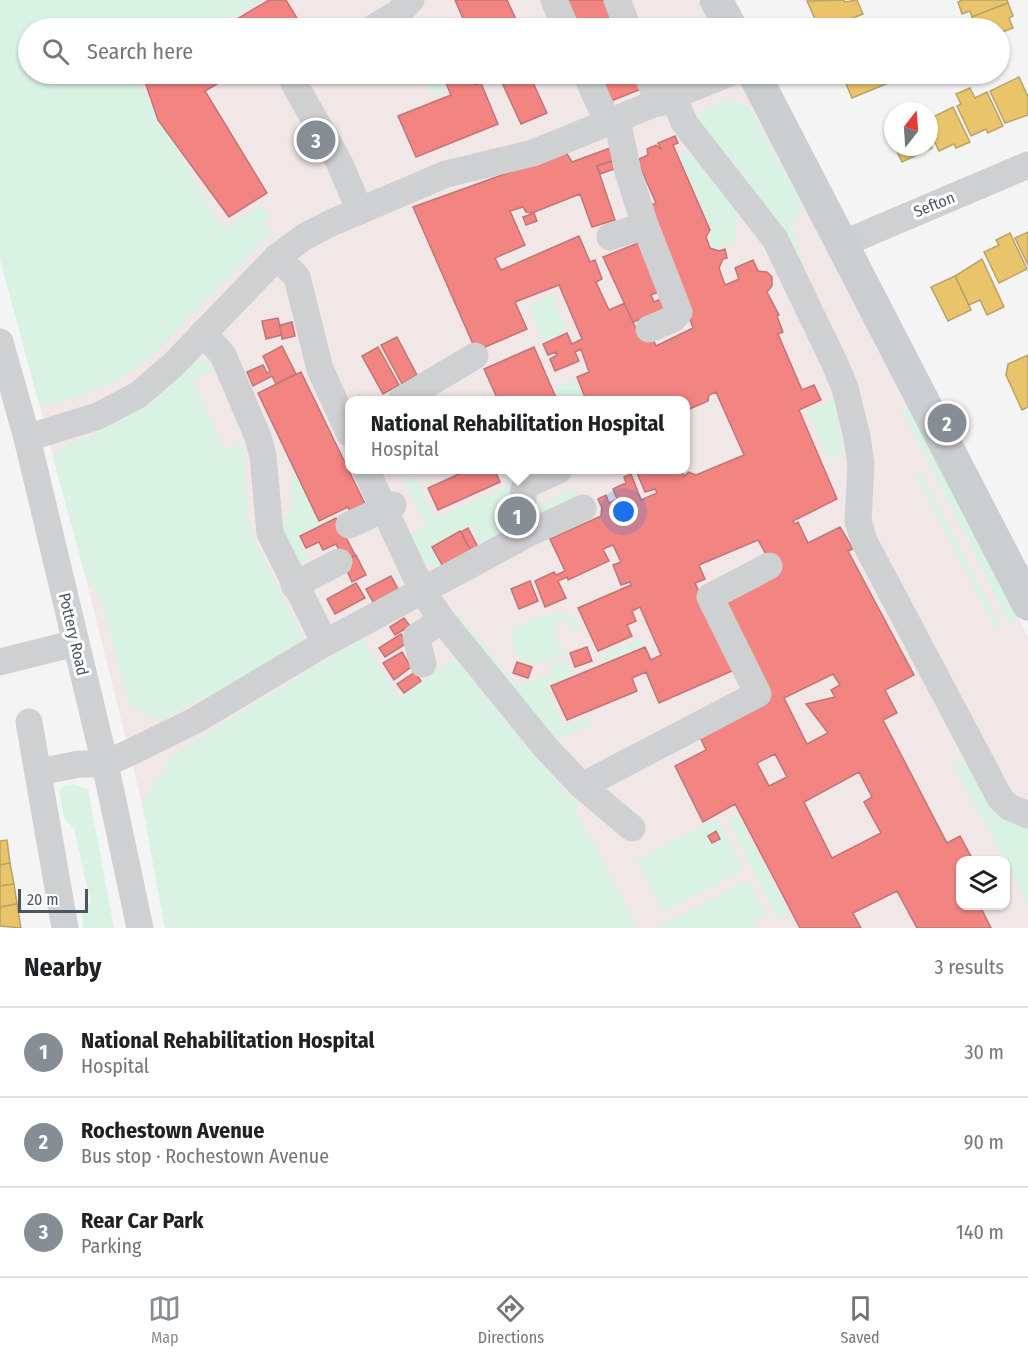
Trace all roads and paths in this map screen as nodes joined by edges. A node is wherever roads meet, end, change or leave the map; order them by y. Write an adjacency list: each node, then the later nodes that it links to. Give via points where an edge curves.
1 (411, 0): 5 (street)
2 (554, 0): 6 (street)
3 (616, 0): 7 (street)
4 (716, 0): 8 (main road)
5 (390, 18)
6 (562, 18)
7 (624, 18)
8 (726, 18)
9 (294, 84): 17 (street, via 339,162)
10 (592, 84): 15 (street)
11 (654, 84): 14 (street)
12 (704, 84): 14 (street)
13 (759, 84): 20 (main road)
14 (666, 100): 15 (street); 49 (street, via 775,238 845,388 861,465 858,521 864,541 956,723 1000,798 1009,807)
15 (613, 122): 17 (street, via 533,153 446,174); 18 (street)
16 (1028, 165): 20 (street, Sefton)
17 (360, 211): 21 (street, via 304,237)
18 (645, 225): 19 (street); 22 (street, via 679,312 673,319)
19 (610, 237)
20 (840, 245): 39 (main road)
21 (278, 257): 23 (street); 27 (street, via 297,277 320,369)
22 (649, 329)
23 (203, 333): 28 (street, via 138,395 98,416); 37 (street, via 223,355 241,410 261,446 270,489 270,533)
24 (0, 342): 28 (street, Pottery Road)
25 (475, 356): 26 (street)
26 (407, 396)
27 (345, 422)
28 (27, 438): 41 (street, Pottery Road)
29 (368, 474): 31 (street)
30 (550, 474): 34 (street, via 526,485 521,496)
31 (389, 507): 33 (street); 38 (street)
32 (583, 508): 34 (street)
33 (349, 525)
34 (522, 536): 38 (street)
35 (339, 562): 37 (street)
36 (769, 566): 48 (street, via 710,597 758,694)
37 (294, 585): 42 (street)
38 (423, 592): 40 (street); 42 (street)
39 (1028, 604)
40 (441, 620): 44 (street, via 416,637); 48 (street, via 561,766)
41 (76, 643): 43 (street); 46 (street, Pottery Road)
42 (325, 643): 46 (street, via 196,720)
43 (0, 662)
44 (423, 664)
45 (29, 722): 47 (street)
46 (105, 764): 47 (street, via 79,764); 52 (street, Pottery Road)
47 (39, 772): 51 (street)
48 (582, 786): 50 (street)
49 (1028, 815)
50 (632, 828)
51 (65, 928)
52 (140, 928)

